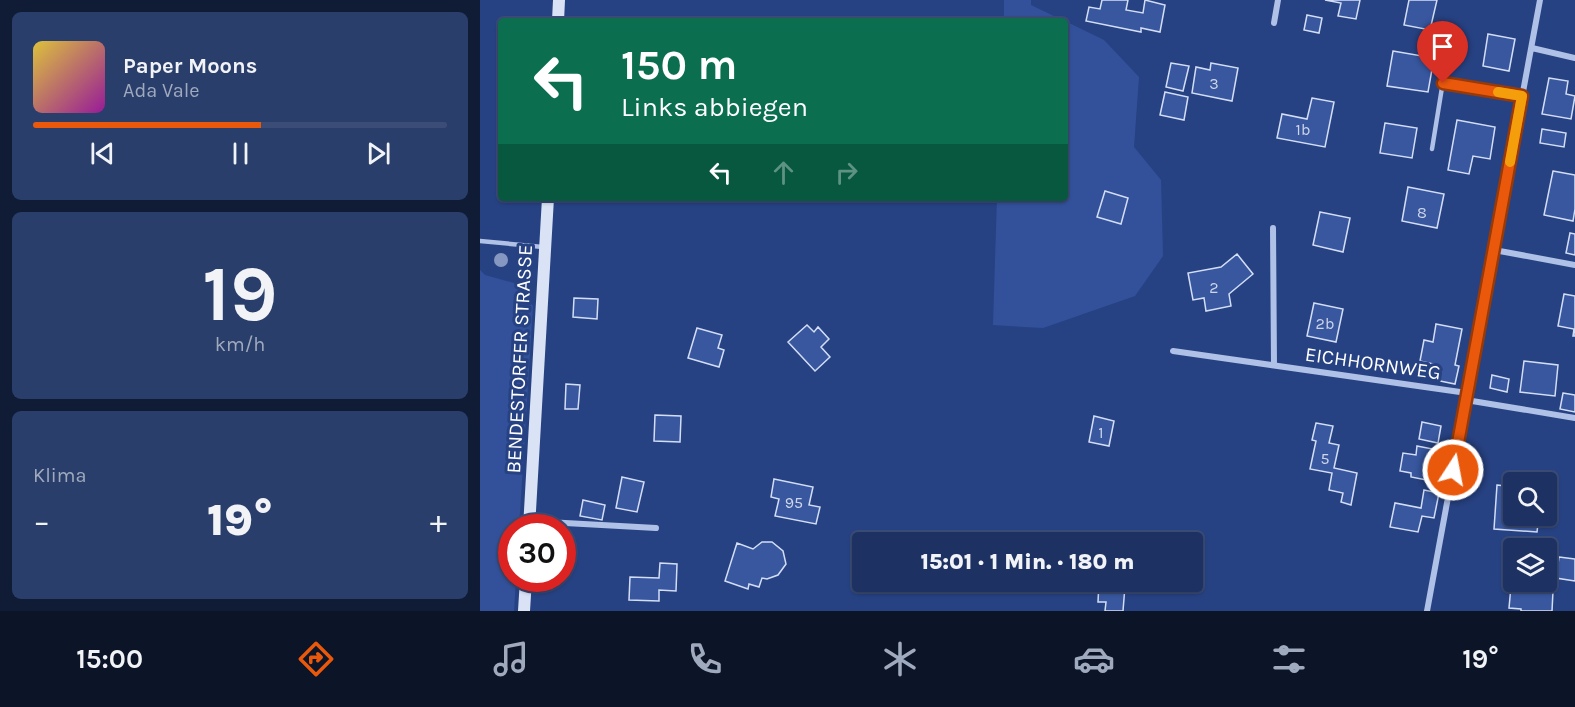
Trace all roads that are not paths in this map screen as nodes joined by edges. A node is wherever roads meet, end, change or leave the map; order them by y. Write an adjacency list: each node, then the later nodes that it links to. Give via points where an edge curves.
1 (560, 0): 4 (street)
2 (1278, 0): 5 (street)
3 (1540, 0): 7 (street)
4 (558, 18)
5 (1274, 22)
6 (1452, 26): 9 (lane)
7 (1532, 48): 8 (street); 10 (street)
8 (1575, 58)
9 (1443, 83): 10 (lane); 11 (lane)
10 (1522, 96): 16 (street)
11 (1432, 149)
12 (548, 201): 15 (street, BENDESTORFER STRASSE)
13 (1273, 228): 19 (street)
14 (480, 241): 15 (lane)
15 (545, 247): 22 (street, BENDESTORFER STRASSE)
16 (1494, 250): 17 (street); 20 (street)
17 (1575, 265)
18 (1173, 351): 19 (street, EICHHORNWEG)
19 (1274, 365): 20 (street, EICHHORNWEG)
20 (1467, 397): 21 (street, EICHHORNWEG); 27 (street)
21 (1575, 418)
22 (530, 514)
23 (576, 526): 24 (street, BENDESTORFER STRASSE)
24 (656, 528)
25 (525, 592): 26 (street)
26 (524, 611)
27 (1427, 611)

